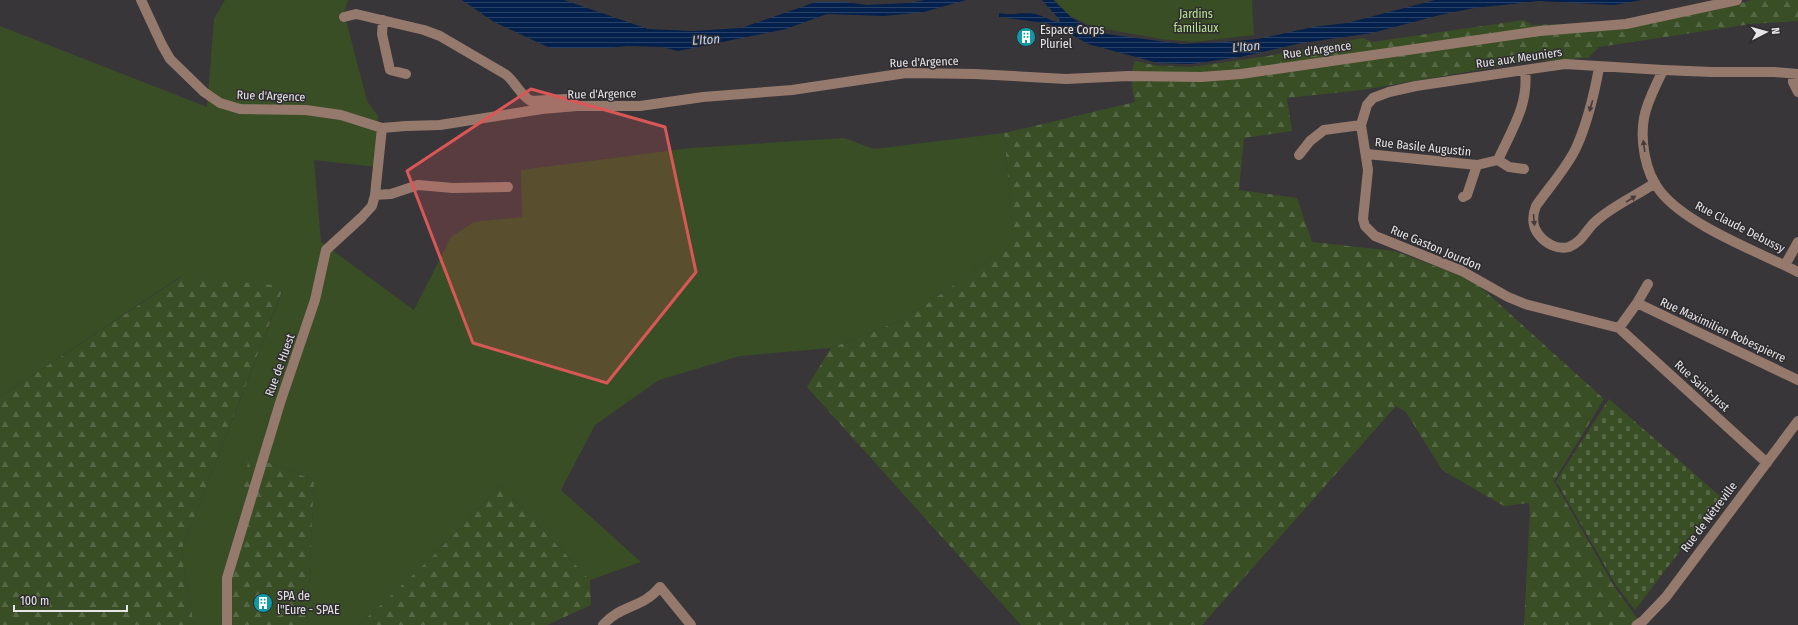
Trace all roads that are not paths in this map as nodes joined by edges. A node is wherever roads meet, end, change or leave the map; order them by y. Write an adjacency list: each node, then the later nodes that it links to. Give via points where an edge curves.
1 (142, 0): 13 (street, Rue d'Argence, via 170,59 204,92 220,103 240,109 306,110 334,114)
2 (1737, 0): 11 (street, Rue d'Argence, via 1626,24 1540,31 1242,74 1066,79 906,73 792,90 703,97 640,106)
3 (344, 17): 4 (street, via 356,14)
4 (384, 20): 8 (street, via 382,34 390,70); 11 (street, via 440,36 511,78 531,101 566,99)
5 (1599, 68): 6 (street, Rue aux Meuniers, via 1565,64); 7 (street, Rue aux Meuniers); 19 (street, one-way to 19, via 1592,103 1576,148 1533,213 1537,233 1542,240 1551,245 1568,247 1579,242 1595,222)
6 (1525, 70): 12 (street, Rue aux Meuniers, via 1389,92 1373,98 1367,105); 16 (street, via 1525,98 1522,108)
7 (1663, 70): 9 (street, Rue aux Meuniers); 19 (street, Rue Claude Debussy, one-way to 7, via 1646,158 1643,130 1648,102)
8 (406, 74)
9 (1796, 74): 10 (street, via 1794,82)
10 (1798, 92)
11 (578, 106): 13 (street, Rue d'Argence, via 440,125)
12 (1361, 125): 14 (street, Rue Gaston Jourdon); 15 (street, via 1324,130 1310,141)
13 (382, 128): 21 (street, Rue de Huest)
14 (1367, 154): 17 (street, Rue Basile Augustin); 28 (street, Rue Gaston Jourdon, via 1363,219 1365,226 1375,236 1462,271 1525,304)
15 (1299, 155)
16 (1498, 160): 17 (street, Rue Basile Augustin); 18 (street, via 1509,167)
17 (1478, 166): 22 (street, Rue Basile Augustin, via 1467,194)
18 (1524, 169)
19 (1655, 183): 24 (street, Rue Claude Debussy, via 1678,209 1690,217 1721,235)
20 (508, 187): 21 (street, via 453,188 418,185 391,194)
21 (375, 195): 32 (street, Rue de Huest, via 372,206 326,250 315,300 280,403 227,578)
22 (1463, 197)
23 (1798, 242): 24 (street)
24 (1785, 265): 25 (street, Rue Claude Debussy)
25 (1798, 272)
26 (1648, 284): 27 (street)
27 (1637, 303): 28 (street); 29 (street, Rue Maximilien Robespierre)
28 (1619, 328): 31 (street, Rue Saint-Just)
29 (1798, 380)
30 (1798, 421): 31 (street, Rue de Nétreville)
31 (1767, 463): 35 (street, Rue de Nétreville, via 1666,597)
32 (226, 625)
33 (603, 625): 34 (street, via 611,616 653,596 660,587)
34 (691, 625)
35 (1637, 625)

